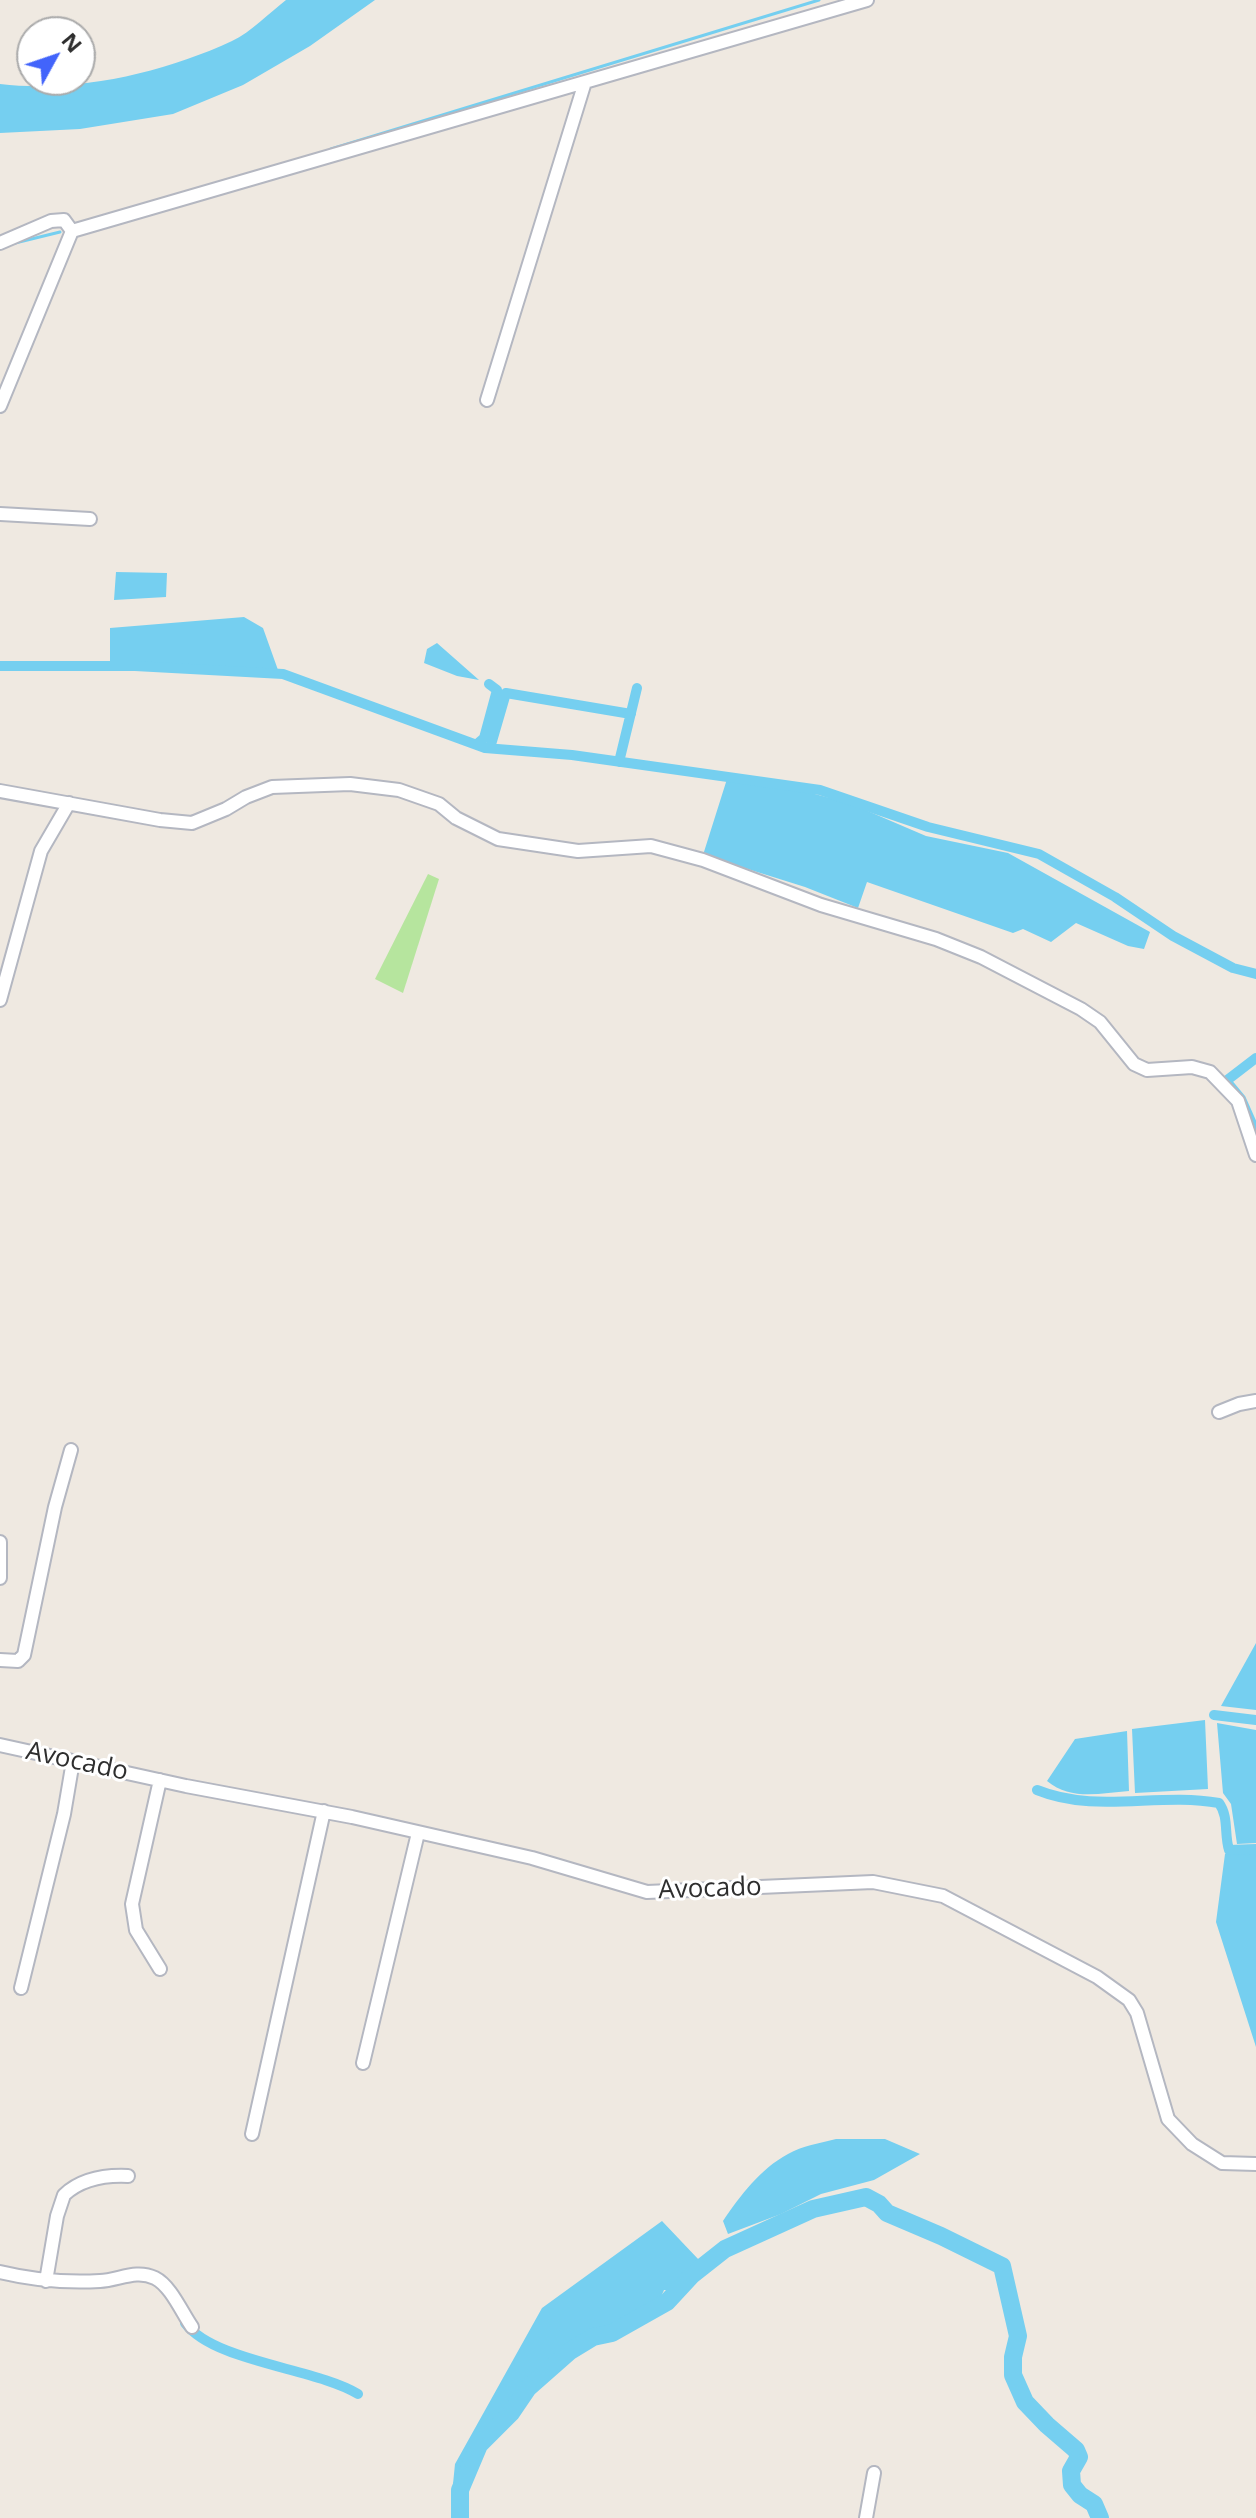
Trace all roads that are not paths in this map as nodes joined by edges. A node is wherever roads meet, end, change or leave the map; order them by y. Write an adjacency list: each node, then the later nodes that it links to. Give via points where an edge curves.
1 (867, 0): 2 (street)
2 (585, 82): 3 (street); 7 (street)
3 (72, 231): 4 (street, via 64,220 51,221); 6 (street)
4 (0, 243)
5 (0, 367): 6 (street)
6 (14, 372): 8 (street)
7 (487, 400)
8 (0, 406)
9 (0, 514): 10 (street)
10 (90, 519)
11 (0, 791): 12 (street)
12 (69, 803): 13 (street, via 41,851); 14 (street, via 192,823 272,787 350,784 399,790 439,804 498,839 578,851 651,846 703,860 981,957 1081,1009 1108,1031 1134,1064 1147,1070 1192,1067 1210,1072 1238,1101)
13 (0, 1000)
14 (1256, 1155)
15 (1256, 1401): 16 (street)
16 (1219, 1412)
17 (71, 1450): 20 (street, via 24,1655 18,1661)
18 (0, 1542): 19 (street)
19 (0, 1578)
20 (0, 1660)
21 (0, 1745): 22 (street, Avocado)
22 (73, 1761): 23 (street, Avocado); 27 (street)
23 (160, 1780): 24 (street, Avocado); 26 (street, via 132,1904 136,1930)
24 (324, 1811): 25 (street, Avocado); 29 (street)
25 (418, 1833): 28 (street); 30 (street, Avocado, via 532,1858 647,1892 873,1882 943,1896 1097,1977 1129,2000 1168,2119 1192,2144 1222,2163)
26 (160, 1969)
27 (21, 1988)
28 (363, 2063)
29 (252, 2134)
30 (1256, 2164)
31 (128, 2176): 33 (street, via 88,2181 64,2195)
32 (0, 2272): 33 (street)
33 (46, 2281): 34 (street, via 99,2281 134,2273 155,2278)
34 (192, 2327)
35 (874, 2473): 36 (street)
36 (866, 2518)

